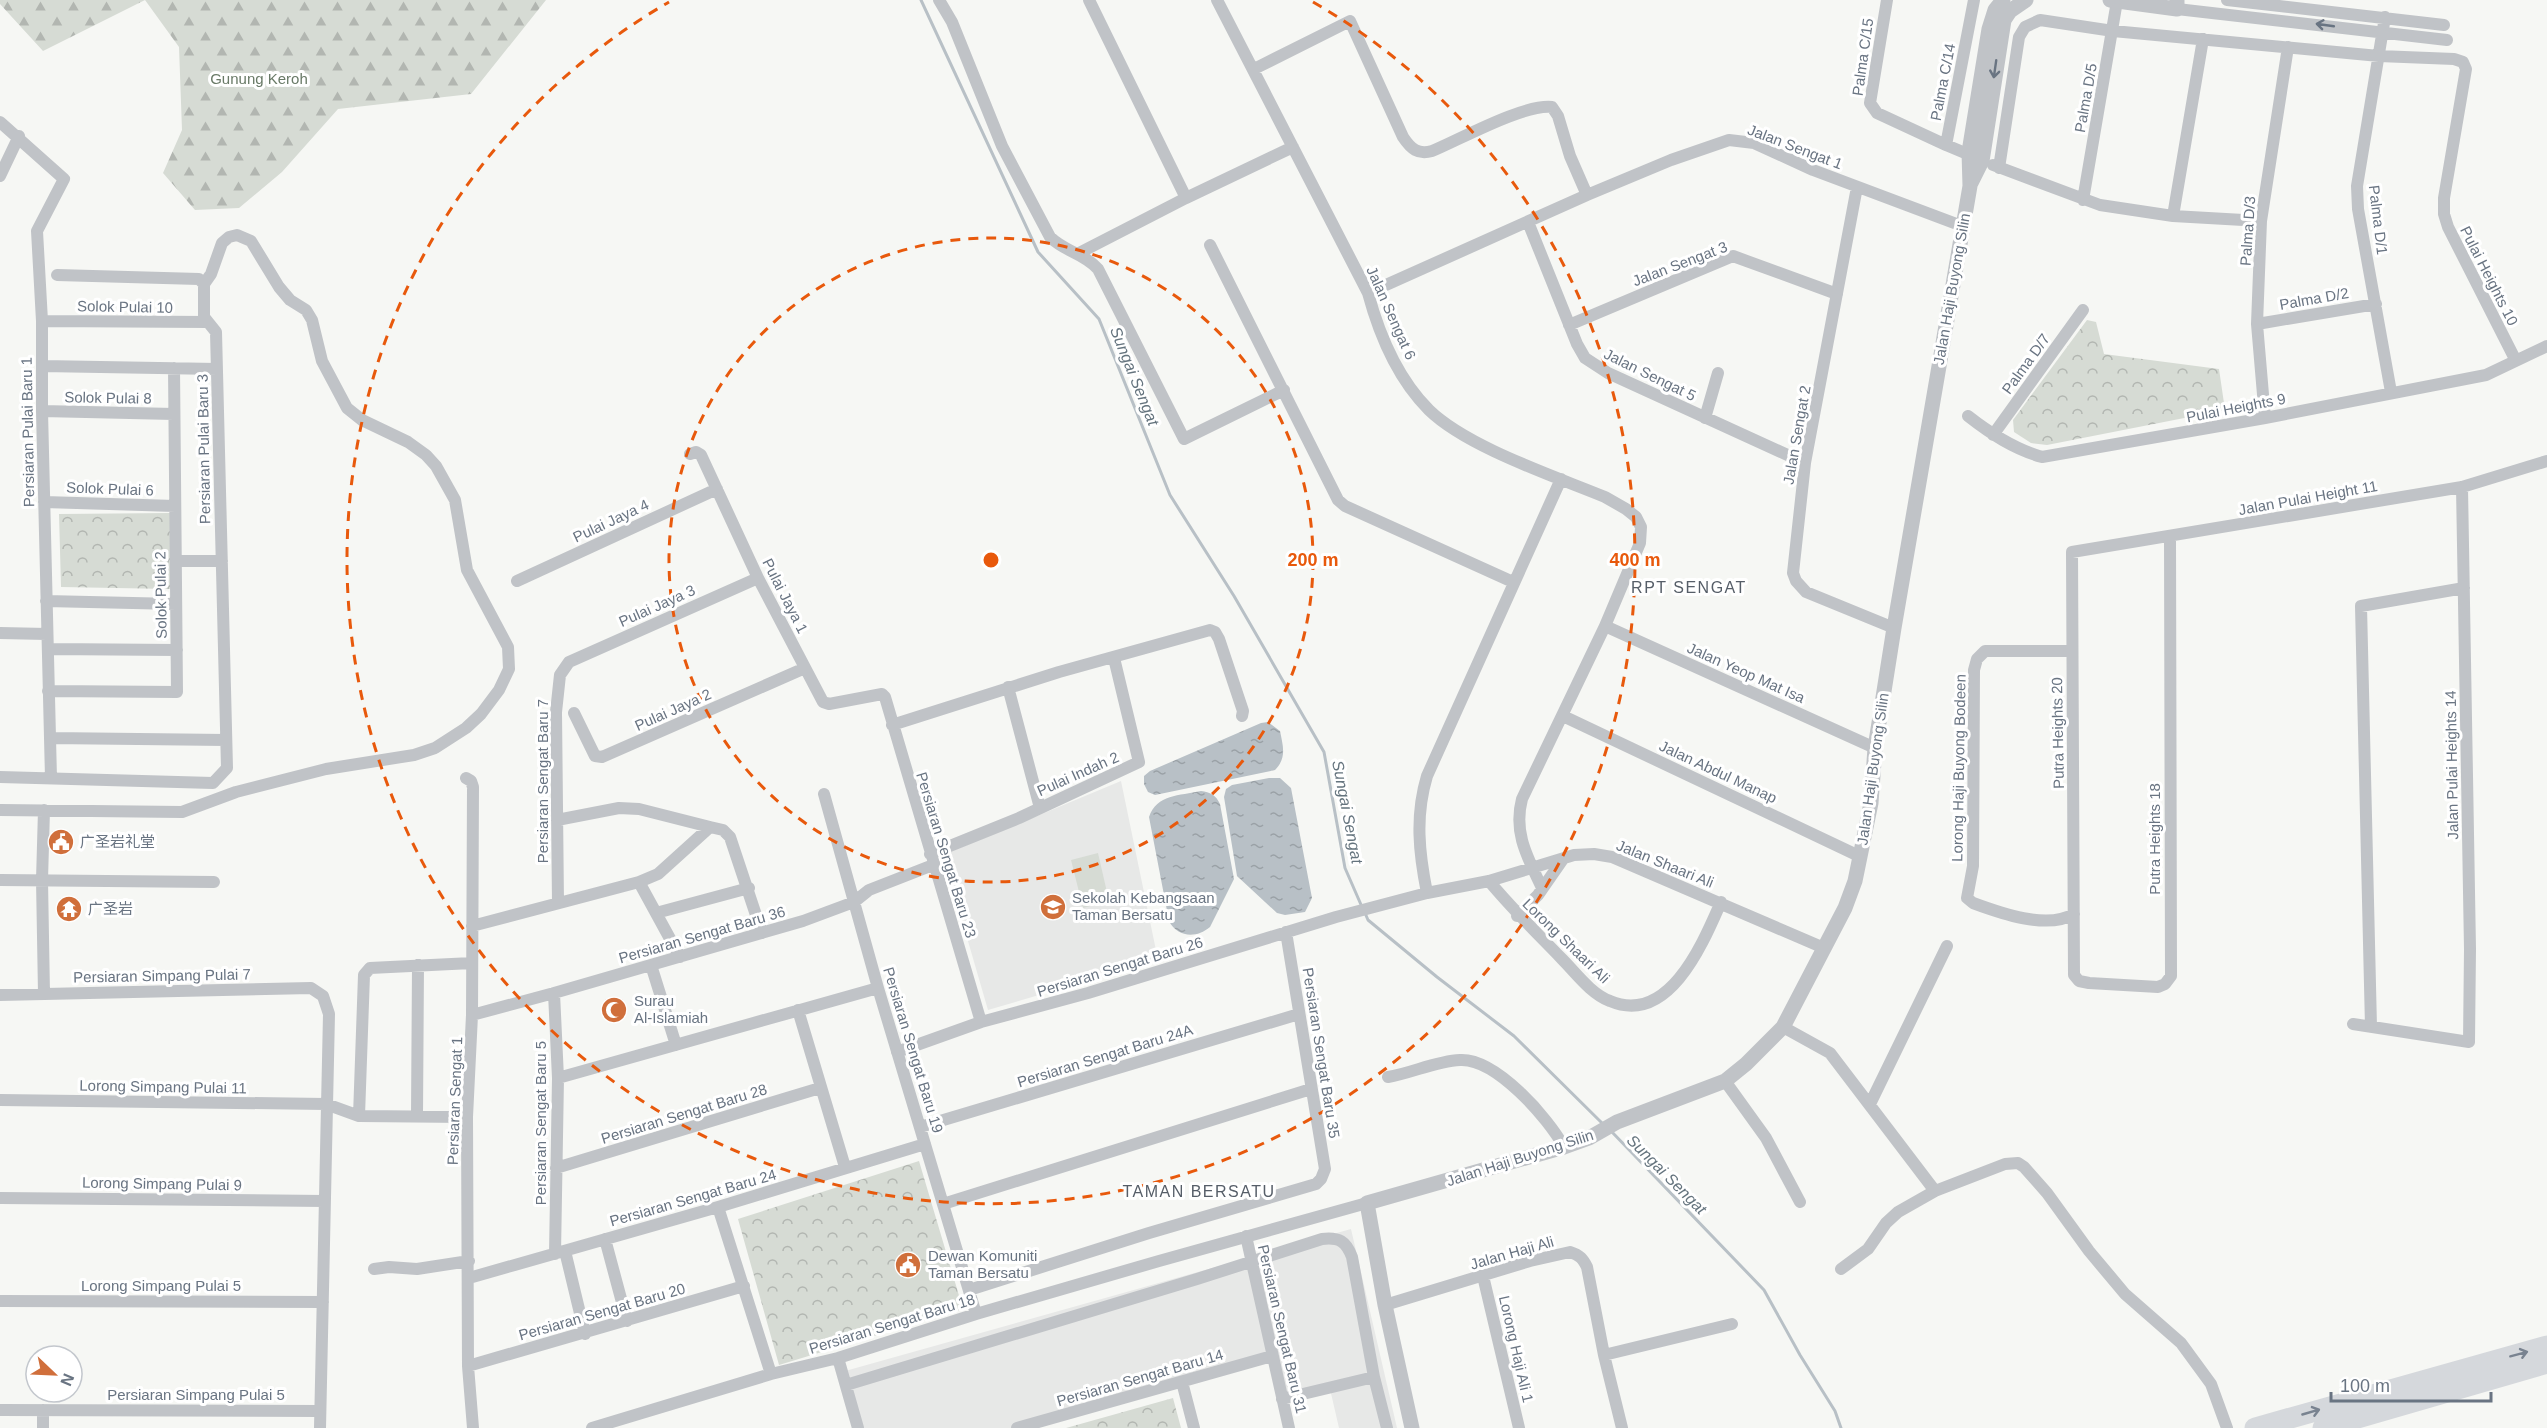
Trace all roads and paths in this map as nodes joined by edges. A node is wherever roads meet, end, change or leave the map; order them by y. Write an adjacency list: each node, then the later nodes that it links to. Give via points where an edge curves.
1 (939, 0): 37 (street, via 960,40 1002,146 1050,237 1060,246)
2 (1089, 0): 30 (street)
3 (1217, 0): 20 (street, Jalan Sengat 6)
4 (1887, 0): 23 (street, Palma C/15, via 1870,103 1877,113)
5 (1974, 0): 23 (street, Palma C/14)
6 (2003, 0): 25 (street, via 1989,28)
7 (2026, 0): 25 (street, one-way to 25, via 2004,20)
8 (2110, 0): 10 (street)
9 (2227, 0): 12 (street)
10 (2117, 1): 11 (street); 14 (street, Palma D/5)
11 (2170, 4): 15 (street, one-way to 11)
12 (2385, 17): 13 (street); 15 (street, Palma D/1)
13 (2444, 25)
14 (2113, 31): 16 (street); 26 (street, via 2040,20 2025,27 2019,36); 31 (street, Palma D/5)
15 (2383, 34): 17 (street); 19 (street, Palma D/1)
16 (2203, 39): 18 (street); 32 (street)
17 (2447, 40)
18 (2288, 47): 19 (street); 33 (street, Palma D/3)
19 (2379, 56): 42 (street, Palma D/1, via 2357,186); 49 (street, Pulai Heights 10, via 2463,62 2466,69 2444,214)
20 (1254, 69): 24 (street, Jalan Sengat 6); 29 (street, via 1350,21 1403,137 1417,152 1424,154 1502,120 1552,107)
21 (0, 122): 22 (street, Persiaran Pulai Baru 1)
22 (19, 136): 27 (street); 44 (street, Persiaran Pulai Baru 1, via 64,179 37,231)
23 (1946, 145): 25 (street)
24 (1293, 147): 30 (street); 40 (street, Jalan Sengat 6)
25 (1976, 158): 26 (street); 35 (street, Jalan Haji Buyong Silin)
26 (1999, 168): 31 (street)
27 (0, 176)
28 (1857, 187): 29 (street, Jalan Sengat 1, via 1754,143 1729,140); 35 (street, Jalan Sengat 1); 41 (street, Jalan Sengat 2)
29 (1587, 195): 34 (street, Jalan Sengat 1)
30 (1186, 198): 37 (street)
31 (2083, 200): 32 (street)
32 (2173, 216): 33 (street)
33 (2261, 221): 46 (street, Palma D/3)
34 (1528, 222): 40 (street, Jalan Sengat 1); 47 (street, Jalan Sengat 5)
35 (1962, 226): 81 (street, Jalan Haji Buyong Silin)
36 (1210, 245): 54 (street)
37 (1079, 253): 54 (street, via 1098,269 1184,439)
38 (57, 275): 39 (street, via 199,279)
39 (204, 284): 45 (street, Persiaran Pulai Baru 3, via 204,317); 106 (street, via 222,243 237,235 251,241 279,288 306,310 312,320 322,361 347,408 362,420 408,442 436,466 455,500 467,570 508,647 509,669 481,714 435,748 315,772 236,792 182,812)
40 (1368, 293): 65 (street, Jalan Sengat 6, via 1389,350 1404,378 1430,410 1467,437)
41 (1837, 294): 47 (street, Jalan Sengat 3, via 1733,256); 64 (street, Jalan Sengat 2)
42 (2376, 304): 46 (street, Palma D/2); 55 (street, Palma D/1)
43 (2083, 310): 61 (street, Palma D/7)
44 (42, 321): 45 (street, Solok Pulai 10); 50 (street, Persiaran Pulai Baru 1)
45 (208, 322): 52 (street, Persiaran Pulai Baru 3, via 216,332)
46 (2257, 324): 60 (street, Palma D/3)
47 (1569, 325): 59 (street, Jalan Sengat 5, via 1585,358 1596,367)
48 (2547, 346): 49 (street, Pulai Heights 9)
49 (2516, 360): 55 (street, Pulai Heights 9, via 2486,375)
50 (42, 366): 51 (street); 56 (street, Persiaran Pulai Baru 1)
51 (174, 368): 52 (street); 57 (street, Solok Pulai 2)
52 (217, 369): 73 (street, Persiaran Pulai Baru 3)
53 (1718, 373): 59 (street)
54 (1284, 390): 76 (street, via 1338,500 1345,506)
55 (2391, 392): 60 (street, Pulai Heights 9)
56 (42, 411): 57 (street, Solok Pulai 8); 68 (street, Persiaran Pulai Baru 1)
57 (174, 414): 69 (street, Solok Pulai 2)
58 (1968, 416): 61 (street, Pulai Heights 9)
59 (1705, 418): 64 (street, Jalan Sengat 5)
60 (2265, 418): 61 (street, Pulai Heights 9, via 2042,458)
61 (1993, 435)
62 (690, 454): 67 (street, Pulai Jaya 1, via 700,455)
63 (2547, 462): 66 (street, Jalan Pulai Height 11)
64 (1805, 463): 81 (street, Jalan Sengat 2, via 1793,562 1797,581 1806,592)
65 (1561, 479): 76 (street); 80 (street, Jalan Sengat 6, via 1626,509 1641,527)
66 (2462, 487): 70 (street, Jalan Pulai Height 11); 77 (street, Jalan Pulai Heights 14)
67 (717, 489): 74 (street, Pulai Jaya 1); 75 (street, Pulai Jaya 4)
68 (44, 502): 69 (street, Solok Pulai 6); 78 (street, Persiaran Pulai Baru 1)
69 (175, 506): 72 (street, Solok Pulai 2)
70 (2170, 536): 71 (street, Jalan Pulai Height 11); 125 (street, Putra Heights 18, via 2171,976 2166,984 2158,987 2079,981 2074,975)
71 (2072, 552): 86 (street, Putra Heights 20)
72 (176, 561): 73 (street); 79 (street, Solok Pulai 2)
73 (222, 561): 98 (street, Persiaran Pulai Baru 3)
74 (758, 578): 88 (street, Pulai Jaya 3); 89 (street, Pulai Jaya 1)
75 (517, 580)
76 (1513, 582): 120 (street, via 1426,776 1420,800 1420,851)
77 (2464, 588): 146 (street, via 2361,606); 146 (street, Jalan Pulai Heights 14, via 2469,1042)
78 (46, 602): 79 (street); 83 (street, Persiaran Pulai Baru 1)
79 (177, 604): 85 (street, Solok Pulai 2)
80 (1605, 626): 95 (street); 99 (street, Jalan Yeop Mat Isa)
81 (1894, 628): 99 (street, Jalan Haji Buyong Silin)
82 (0, 633): 83 (street)
83 (47, 634): 84 (street, Persiaran Pulai Baru 1)
84 (48, 649): 85 (street); 91 (street, Persiaran Pulai Baru 1)
85 (177, 650): 91 (street, Solok Pulai 2, via 177,693)
86 (2071, 651): 125 (street, Putra Heights 20); 125 (street, Lorong Haji Buyong Bodeen, via 1985,651 1977,659 1973,866 1967,898 2023,919 2061,919)
87 (1114, 658): 90 (street); 94 (street, via 1165,641 1215,632); 104 (street, Pulai Indah 2, via 1139,762)
88 (569, 662): 107 (street, Persiaran Sengat Baru 7, via 560,675 556,712)
89 (805, 668): 92 (street, Pulai Jaya 1, via 826,704); 93 (street, Pulai Jaya 2, via 602,757 595,756)
90 (1008, 687): 96 (street); 104 (street)
91 (48, 691): 97 (street, Persiaran Pulai Baru 1)
92 (884, 695): 96 (street, Persiaran Sengat Baru 23)
93 (574, 713)
94 (1242, 716)
95 (1563, 716): 109 (street, Jalan Abdul Manap); 112 (street, via 1525,790 1520,808 1520,837)
96 (892, 725): 110 (street, Persiaran Sengat Baru 23)
97 (50, 738): 98 (street); 101 (street, Persiaran Pulai Baru 1)
98 (226, 740): 101 (street, Persiaran Pulai Baru 3, via 227,768 213,783)
99 (1875, 748): 109 (street, Jalan Haji Buyong Silin, via 1871,803)
100 (0, 777): 101 (street)
101 (51, 778)
102 (466, 778): 127 (street, Persiaran Sengat 1, via 473,787)
103 (824, 794): 121 (street, Persiaran Sengat Baru 19)
104 (1040, 808): 110 (street, Pulai Indah 2)
105 (0, 810): 106 (street)
106 (45, 810): 114 (street)
107 (557, 820): 108 (street, via 619,808); 123 (street, Persiaran Sengat Baru 7)
108 (710, 827): 117 (street, via 658,874); 118 (street, via 723,830 730,837)
109 (1861, 857): 131 (street, Jalan Haji Buyong Silin, via 1845,908)
110 (931, 859): 121 (street, Persiaran Sengat Baru 36, via 868,890); 143 (street, Persiaran Sengat Baru 23)
111 (1563, 860): 112 (street, Jalan Shaari Ali); 119 (street); 122 (street, Jalan Shaari Ali, via 1584,854 1612,857)
112 (1532, 867): 115 (street, Jalan Shaari Ali); 119 (street)
113 (0, 880): 114 (street)
114 (42, 880): 116 (street); 138 (street)
115 (1489, 881): 120 (street, Jalan Shaari Ali); 126 (street, Lorong Shaari Ali)
116 (213, 882)
117 (639, 882): 123 (street); 124 (street)
118 (749, 888): 124 (street); 129 (street)
119 (1542, 888): 126 (street)
120 (1427, 893): 128 (street, Persiaran Sengat Baru 26)
121 (854, 902): 129 (street, Persiaran Sengat Baru 36); 136 (street, Persiaran Sengat Baru 19)
122 (1721, 902): 126 (street, Lorong Shaari Ali, via 1680,978 1667,992 1635,1005 1609,1001 1596,993); 131 (street, Jalan Shaari Ali)
123 (558, 903): 127 (street)
124 (656, 913): 132 (street)
125 (2074, 914)
126 (1517, 915)
127 (472, 926): 133 (street, Persiaran Sengat 1)
128 (1286, 932): 141 (street, Persiaran Sengat Baru 35); 143 (street, Persiaran Sengat Baru 26)
129 (762, 933): 132 (street, Persiaran Sengat Baru 36)
130 (1947, 946): 156 (street)
131 (1824, 948): 145 (street, Jalan Haji Buyong Silin)
132 (680, 957): 135 (street, Persiaran Sengat Baru 36)
133 (472, 963): 134 (street); 142 (street, Persiaran Sengat 1)
134 (418, 965): 157 (street, via 369,968 364,975); 158 (street)
135 (651, 965): 137 (street, Persiaran Sengat Baru 36); 147 (street)
136 (878, 988): 140 (street); 148 (street, Persiaran Sengat Baru 19)
137 (554, 993): 142 (street, Persiaran Sengat Baru 36); 150 (street, Persiaran Sengat Baru 5)
138 (44, 994): 139 (street, Persiaran Simpang Pulai 7); 155 (street, Persiaran Simpang Pulai 7, via 311,988 323,996 329,1014)
139 (0, 995)
140 (798, 1010): 147 (street); 152 (street)
141 (1299, 1014): 153 (street, Persiaran Sengat Baru 35); 160 (street, Persiaran Sengat Baru 24A)
142 (472, 1015): 159 (street, Persiaran Sengat 1)
143 (981, 1022): 148 (street, Persiaran Sengat Baru 26)
144 (2353, 1024): 146 (street)
145 (1783, 1027): 151 (street, Jalan Haji Buyong Silin); 156 (street, via 1830,1053)
146 (2371, 1027)
147 (676, 1045): 150 (street)
148 (897, 1053): 160 (street, Persiaran Sengat Baru 19)
149 (1388, 1077): 162 (street, via 1460,1060 1476,1061 1527,1099 1553,1127)
150 (558, 1078): 164 (street, Persiaran Sengat Baru 5)
151 (1725, 1081): 162 (street, Jalan Haji Buyong Silin, via 1617,1122); 168 (street, via 1766,1138)
152 (820, 1088): 163 (street); 164 (street, Persiaran Sengat Baru 28)
153 (1311, 1089): 170 (street); 182 (street, Persiaran Sengat Baru 35, via 1324,1169 1316,1184)
154 (0, 1100): 155 (street, Lorong Simpang Pulai 11)
155 (326, 1104): 157 (street, Lorong Simpang Pulai 11); 167 (street)
156 (1870, 1104): 165 (street)
157 (359, 1116): 158 (street, Lorong Simpang Pulai 11)
158 (417, 1116): 159 (street, Lorong Simpang Pulai 11)
159 (467, 1117): 175 (street, Persiaran Sengat 1)
160 (920, 1127): 161 (street, Persiaran Sengat Baru 19)
161 (925, 1144): 163 (street, Persiaran Sengat Baru 24); 170 (street, Persiaran Sengat Baru 19)
162 (1564, 1147): 169 (street, Jalan Haji Buyong Silin)
163 (845, 1167): 171 (street, Persiaran Sengat Baru 24)
164 (556, 1168): 174 (street, Persiaran Sengat Baru 5)
165 (1935, 1191): 178 (street, via 1898,1212 1868,1249); 217 (street, via 2005,1164 2018,1163 2024,1167 2125,1294 2181,1343 2211,1384)
166 (0, 1197): 167 (street, Lorong Simpang Pulai 9)
167 (324, 1201): 184 (street)
168 (1800, 1202)
169 (1367, 1203): 172 (street, Persiaran Sengat Baru 18); 185 (street)
170 (943, 1204): 182 (street, Persiaran Sengat Baru 19)
171 (718, 1207): 173 (street, Persiaran Sengat Baru 24); 181 (street)
172 (1246, 1236): 176 (street, Persiaran Sengat Baru 31); 186 (street, Persiaran Sengat Baru 18)
173 (605, 1239): 174 (street, Persiaran Sengat Baru 24); 187 (street)
174 (560, 1252): 180 (street, Persiaran Sengat Baru 24); 189 (street, Persiaran Sengat Baru 5)
175 (469, 1261): 177 (street, via 417,1269); 180 (street, Persiaran Sengat 1)
176 (1252, 1262): 192 (street, Persiaran Sengat Baru 31); 197 (street, via 1322,1239 1341,1239 1352,1257); 199 (street)
177 (374, 1269)
178 (1841, 1269)
179 (1483, 1276): 185 (street, Jalan Haji Ali); 191 (street, Jalan Haji Ali, via 1570,1252 1576,1254 1587,1267); 215 (street, Lorong Haji Ali 1)
180 (469, 1278): 195 (street, Persiaran Sengat 1)
181 (744, 1286): 187 (street, Persiaran Sengat Baru 20); 196 (street)
182 (969, 1290): 186 (street, Persiaran Sengat Baru 19)
183 (0, 1301): 184 (street, Lorong Simpang Pulai 5)
184 (322, 1302): 203 (street)
185 (1385, 1305): 214 (street)
186 (976, 1314): 193 (street, Persiaran Sengat Baru 18)
187 (627, 1321): 189 (street, Persiaran Sengat Baru 20)
188 (1732, 1324): 191 (street)
189 (585, 1334): 195 (street, Persiaran Sengat Baru 20)
190 (2547, 1346): 218 (highway, one-way to 190)
191 (1604, 1355): 216 (street, Jalan Haji Ali)
192 (1272, 1356): 198 (street, Persiaran Sengat Baru 14); 200 (street, Persiaran Sengat Baru 31)
193 (838, 1358): 196 (street, Persiaran Sengat Baru 18); 199 (street)
194 (2547, 1363): 219 (highway)
195 (468, 1366): 207 (street, Persiaran Sengat 1)
196 (771, 1374): 208 (street, Persiaran Sengat Baru 18)
197 (1374, 1377): 200 (street); 213 (street)
198 (1182, 1382): 204 (street, Persiaran Sengat Baru 14); 211 (street)
199 (846, 1386): 209 (street)
200 (1282, 1400): 212 (street, Persiaran Sengat Baru 31)
201 (0, 1410): 202 (street, Persiaran Simpang Pulai 5)
202 (43, 1410): 203 (street, Persiaran Simpang Pulai 5); 205 (street)
203 (320, 1411): 206 (street)
204 (1037, 1425): 210 (street, Persiaran Sengat Baru 14)
205 (43, 1428)
206 (320, 1428)
207 (473, 1428)
208 (592, 1428)
209 (858, 1428)
210 (1017, 1428)
211 (1194, 1428)
212 (1289, 1428)
213 (1387, 1428)
214 (1412, 1428)
215 (1519, 1428)
216 (1622, 1428)
217 (2227, 1428)
218 (2255, 1428)
219 (2323, 1428)

